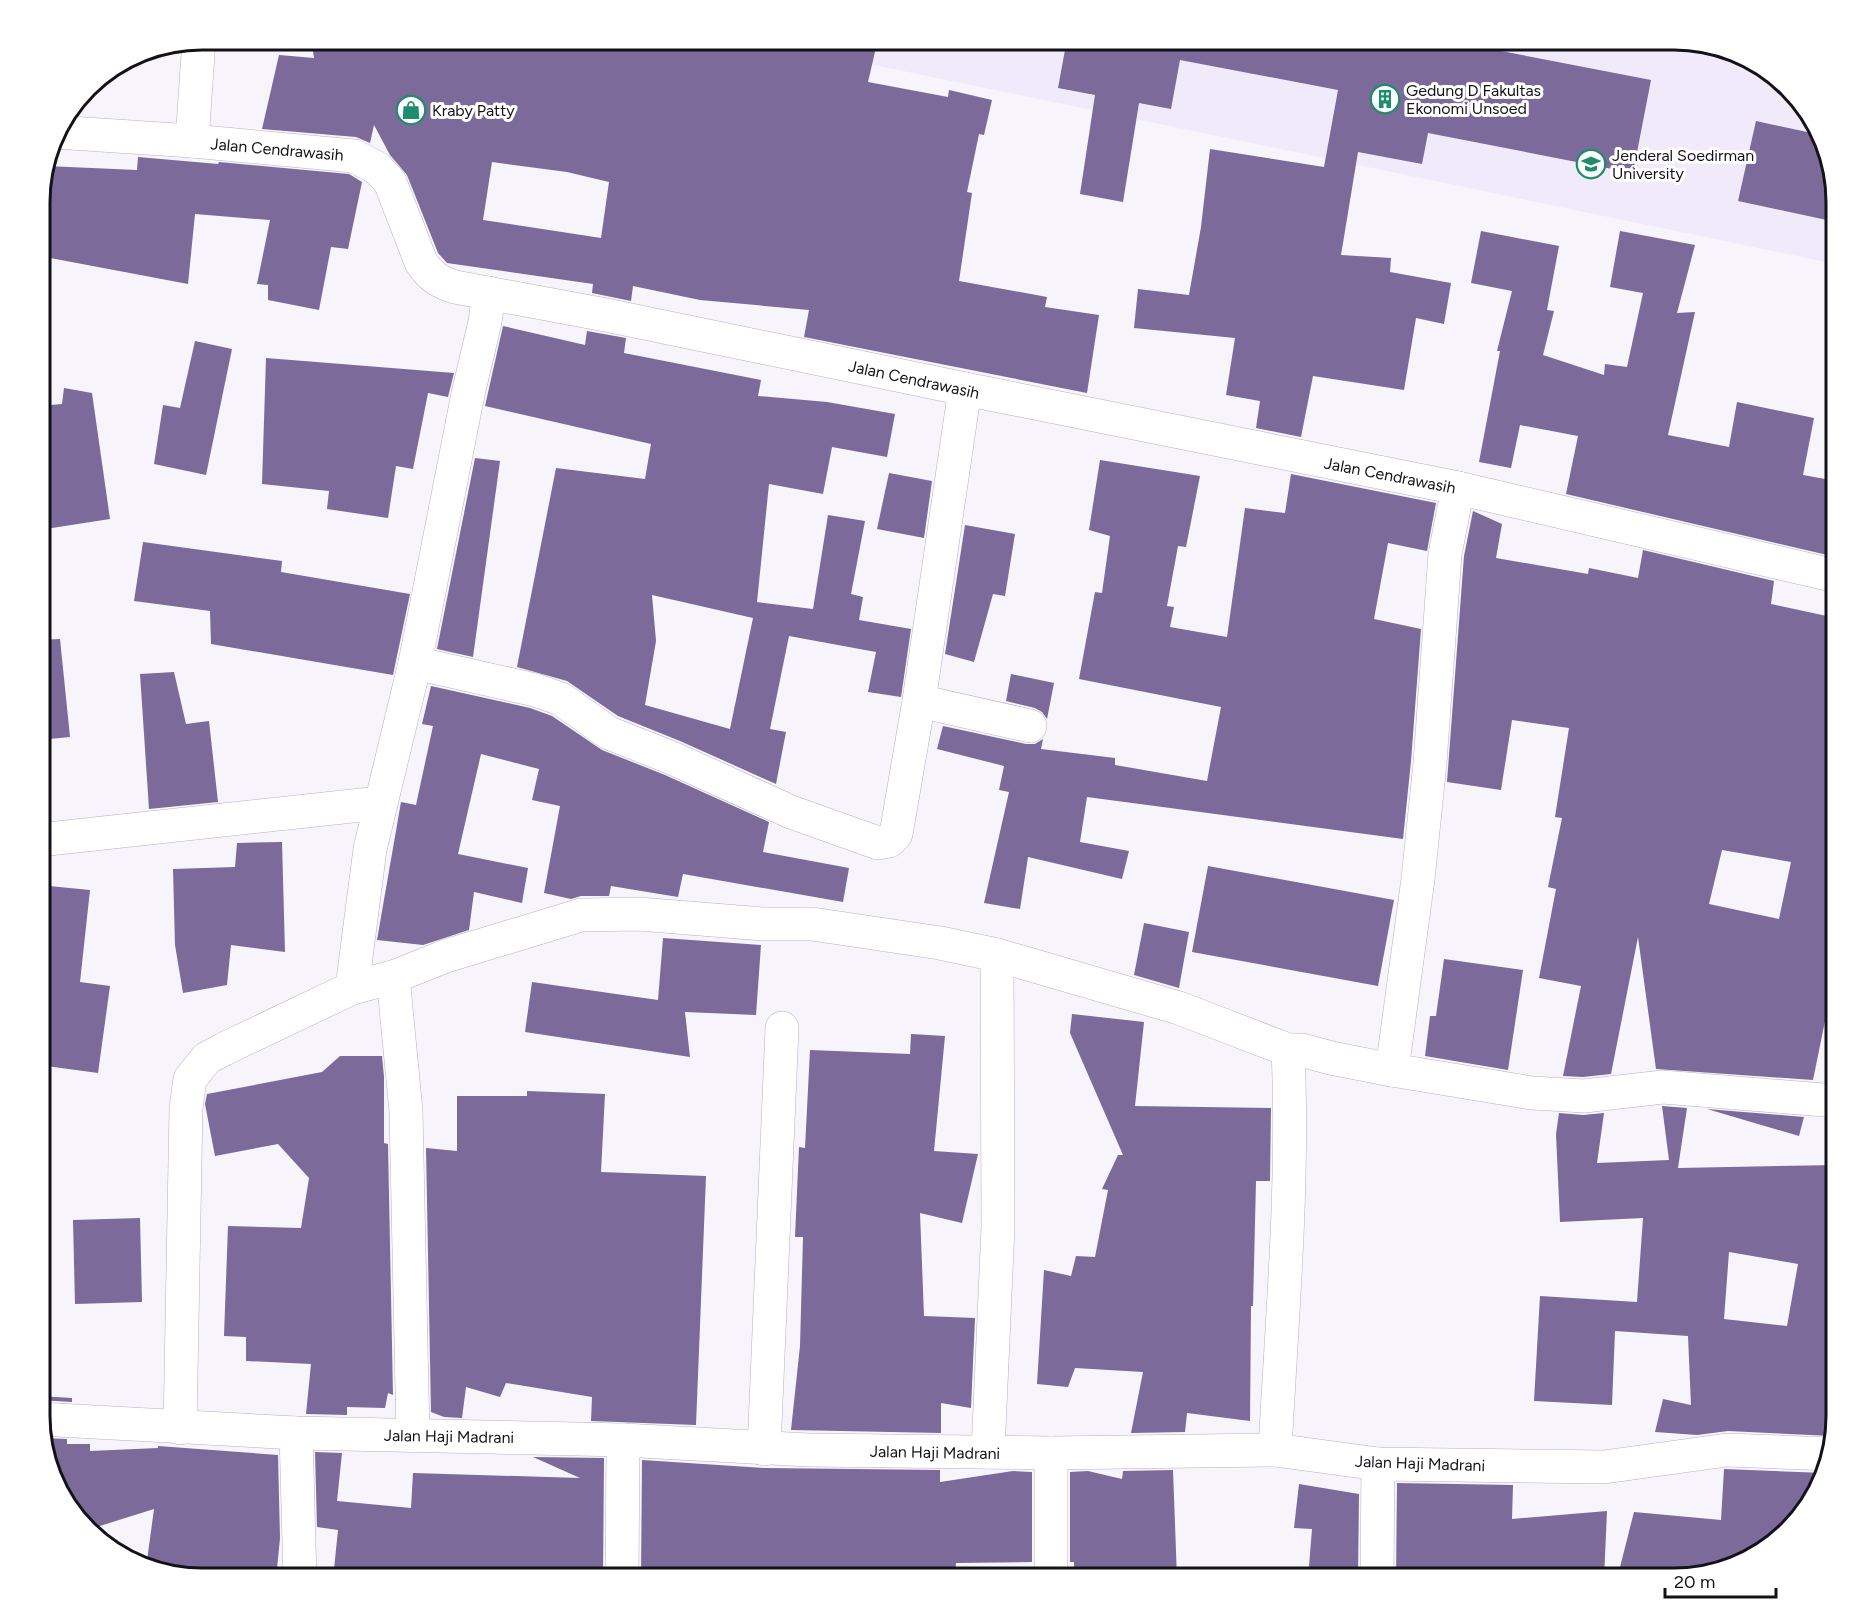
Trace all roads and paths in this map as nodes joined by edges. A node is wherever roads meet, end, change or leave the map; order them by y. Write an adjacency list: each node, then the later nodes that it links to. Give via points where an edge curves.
1 (198, 50): 3 (street)
2 (66, 133): 3 (street, Jalan Cendrawasih)
3 (192, 141): 4 (street, Jalan Cendrawasih, via 354,156 377,168 390,182 428,274 455,287)
4 (489, 293): 5 (street, Jalan Cendrawasih); 8 (street)
5 (965, 389): 6 (street, Jalan Cendrawasih); 9 (street)
6 (1458, 488): 7 (street, Jalan Cendrawasih); 18 (street, via 1445,554 1430,763)
7 (1826, 574)
8 (415, 663): 9 (street, via 561,699 609,733 791,812 878,843 889,841 896,834); 11 (street)
9 (919, 701): 10 (street)
10 (1030, 726)
11 (380, 803): 12 (street); 15 (street, via 370,849)
12 (50, 839)
13 (997, 955): 14 (street, via 812,924 639,914 581,915 446,956); 17 (street, via 1179,1008); 27 (street, via 998,1227)
14 (393, 977): 15 (street); 23 (street, via 406,1111)
15 (352, 988): 21 (street, via 207,1058 190,1080 186,1108)
16 (782, 1028): 25 (street)
17 (1288, 1050): 18 (street); 26 (street, via 1289,1180)
18 (1392, 1070): 19 (street, via 1532,1093 1584,1096 1663,1087)
19 (1826, 1100)
20 (50, 1420): 21 (street, Jalan Haji Madrani)
21 (180, 1428): 22 (street, Jalan Haji Madrani)
22 (296, 1433): 23 (street, Jalan Haji Madrani); 31 (street)
23 (413, 1435): 24 (street, Jalan Haji Madrani)
24 (623, 1440): 25 (street, Jalan Haji Madrani); 32 (street)
25 (764, 1449): 27 (street, Jalan Haji Madrani)
26 (1275, 1450): 28 (street, Jalan Haji Madrani); 30 (street, Jalan Haji Madrani)
27 (988, 1452): 28 (street, Jalan Haji Madrani)
28 (1051, 1453): 33 (street)
29 (1821, 1454): 30 (street, Jalan Haji Madrani, via 1727,1450 1604,1467)
30 (1378, 1464): 34 (street)
31 (300, 1568)
32 (622, 1568)
33 (1051, 1568)
34 (1377, 1568)

